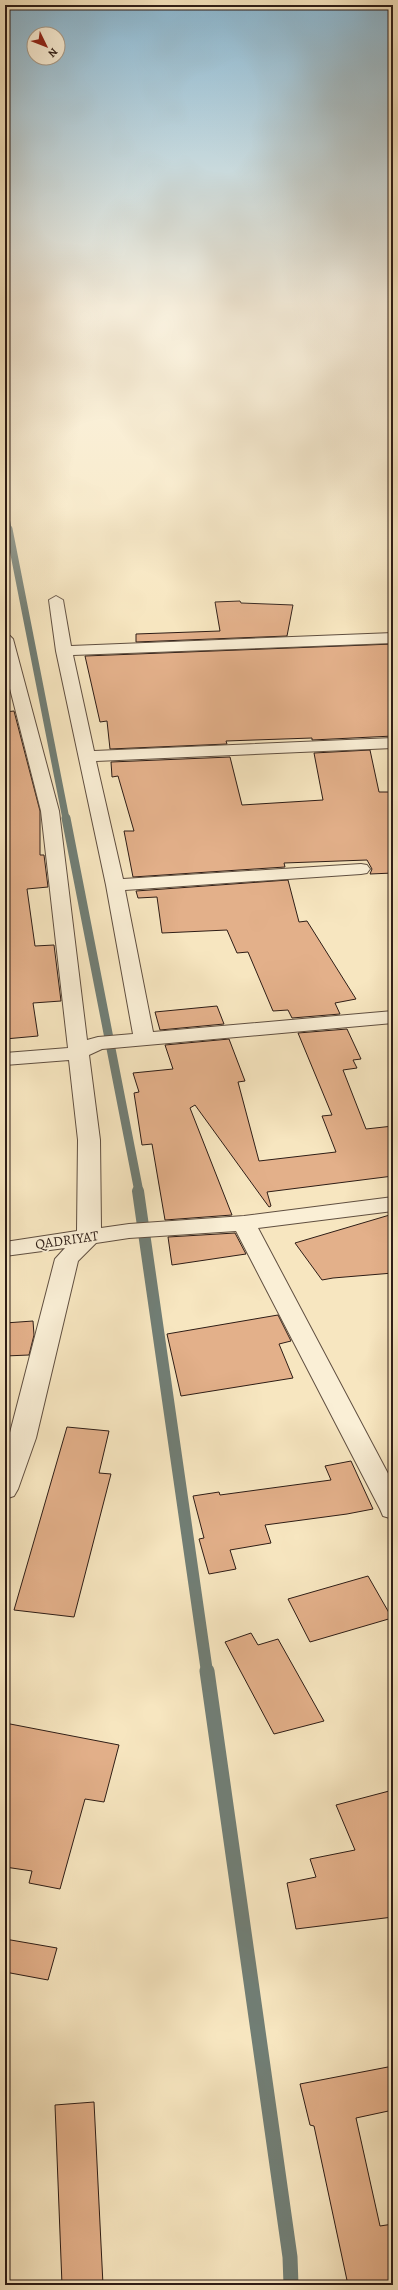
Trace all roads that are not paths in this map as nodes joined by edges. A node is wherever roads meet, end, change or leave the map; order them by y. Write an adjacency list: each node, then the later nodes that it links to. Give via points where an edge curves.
1 (56, 600): 4 (street)
2 (393, 638): 4 (street)
3 (5, 639): 11 (street, via 50,811)
4 (64, 651): 6 (street)
5 (393, 744): 6 (street)
6 (87, 756): 8 (street)
7 (361, 869): 8 (street)
8 (115, 885): 10 (street)
9 (393, 1017): 10 (street)
10 (144, 1040): 11 (street, via 98,1043)
11 (78, 1053): 12 (street); 15 (street, via 89,1140)
12 (5, 1059)
13 (393, 1204): 14 (street, QADRIYAT)
14 (244, 1223): 15 (street, QADRIYAT, via 129,1231); 18 (street)
15 (89, 1237): 16 (street, QADRIYAT); 17 (street, via 67,1259 23,1438)
16 (5, 1249)
17 (5, 1489)
18 (393, 1509)

